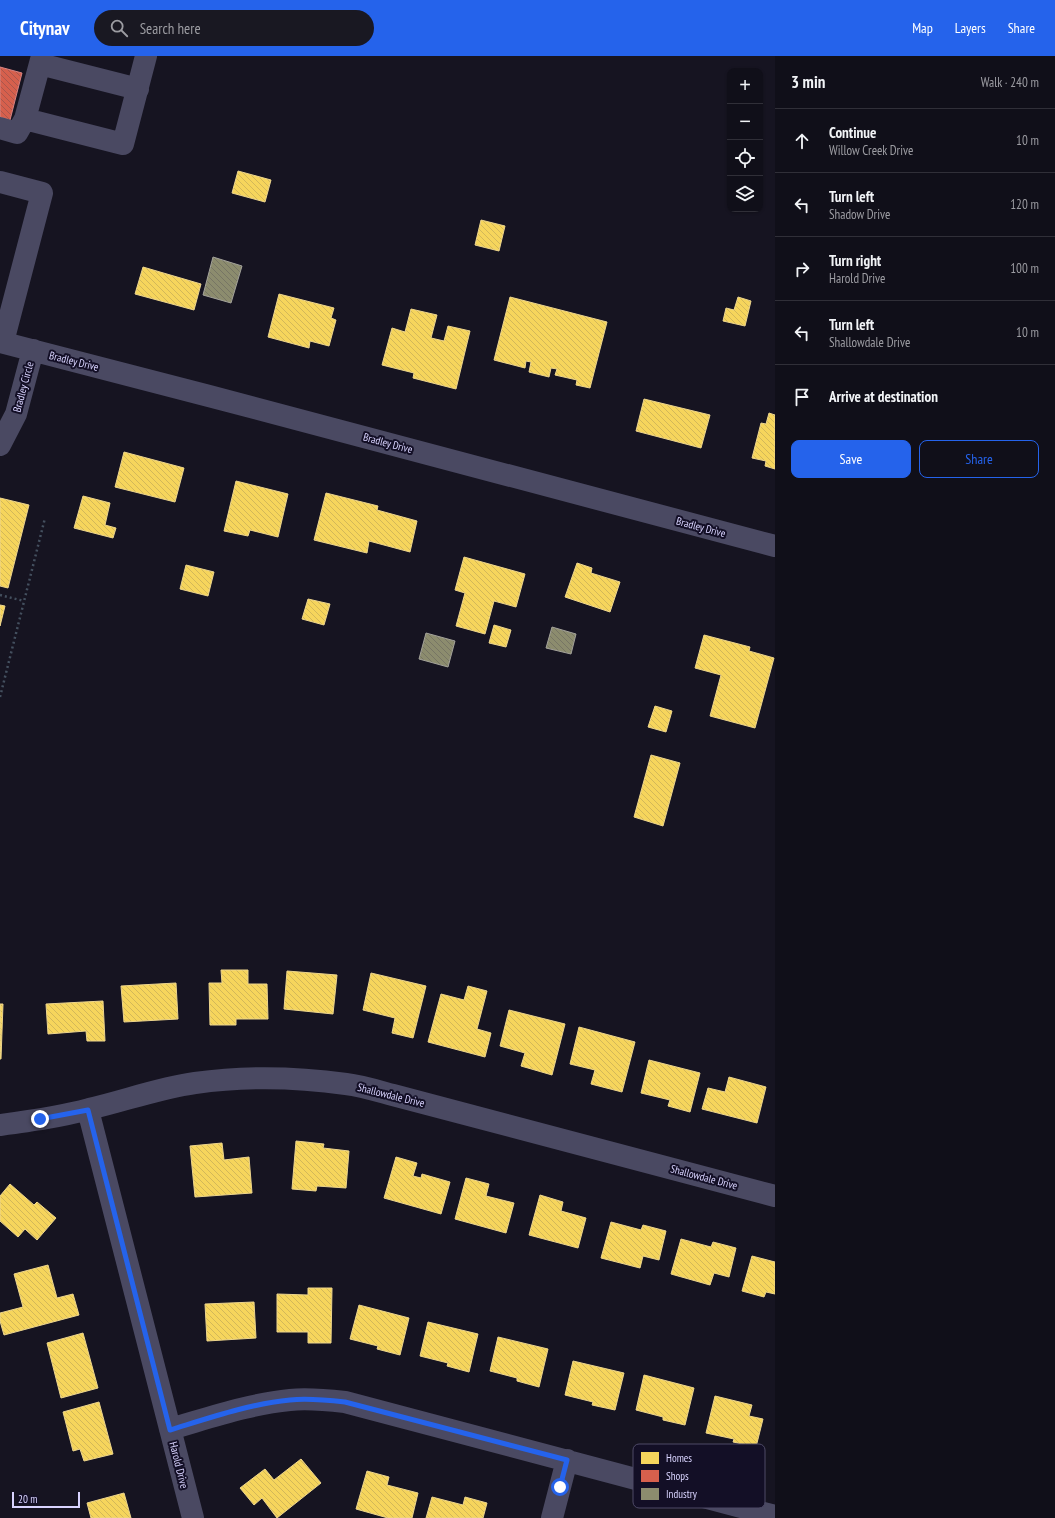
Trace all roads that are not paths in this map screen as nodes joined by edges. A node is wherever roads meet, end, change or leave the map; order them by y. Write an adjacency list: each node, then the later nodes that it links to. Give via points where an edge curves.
1 (146, 56): 3 (street)
2 (41, 60): 3 (street); 4 (street)
3 (138, 89): 4 (street, via 123,144)
4 (25, 119): 5 (street, via 17,133)
5 (0, 128)
6 (0, 182): 7 (street, via 42,193)
7 (2, 342): 8 (street, Bradley Drive)
8 (33, 350): 9 (street, Bradley Circle, via 16,414); 10 (street, Bradley Drive)
9 (0, 445)
10 (775, 546)
11 (88, 1110): 12 (street, Shallowdale Drive); 13 (street, Shallowdale Drive, via 194,1083 232,1079 276,1078 347,1084); 14 (street, Harold Drive)
12 (0, 1125)
13 (775, 1196)
14 (170, 1430): 15 (street, via 273,1402 327,1400 361,1406); 19 (street, Harold Drive)
15 (567, 1460): 16 (street); 20 (street)
16 (633, 1478)
17 (745, 1508): 18 (street)
18 (775, 1516)
19 (193, 1518)
20 (552, 1518)

